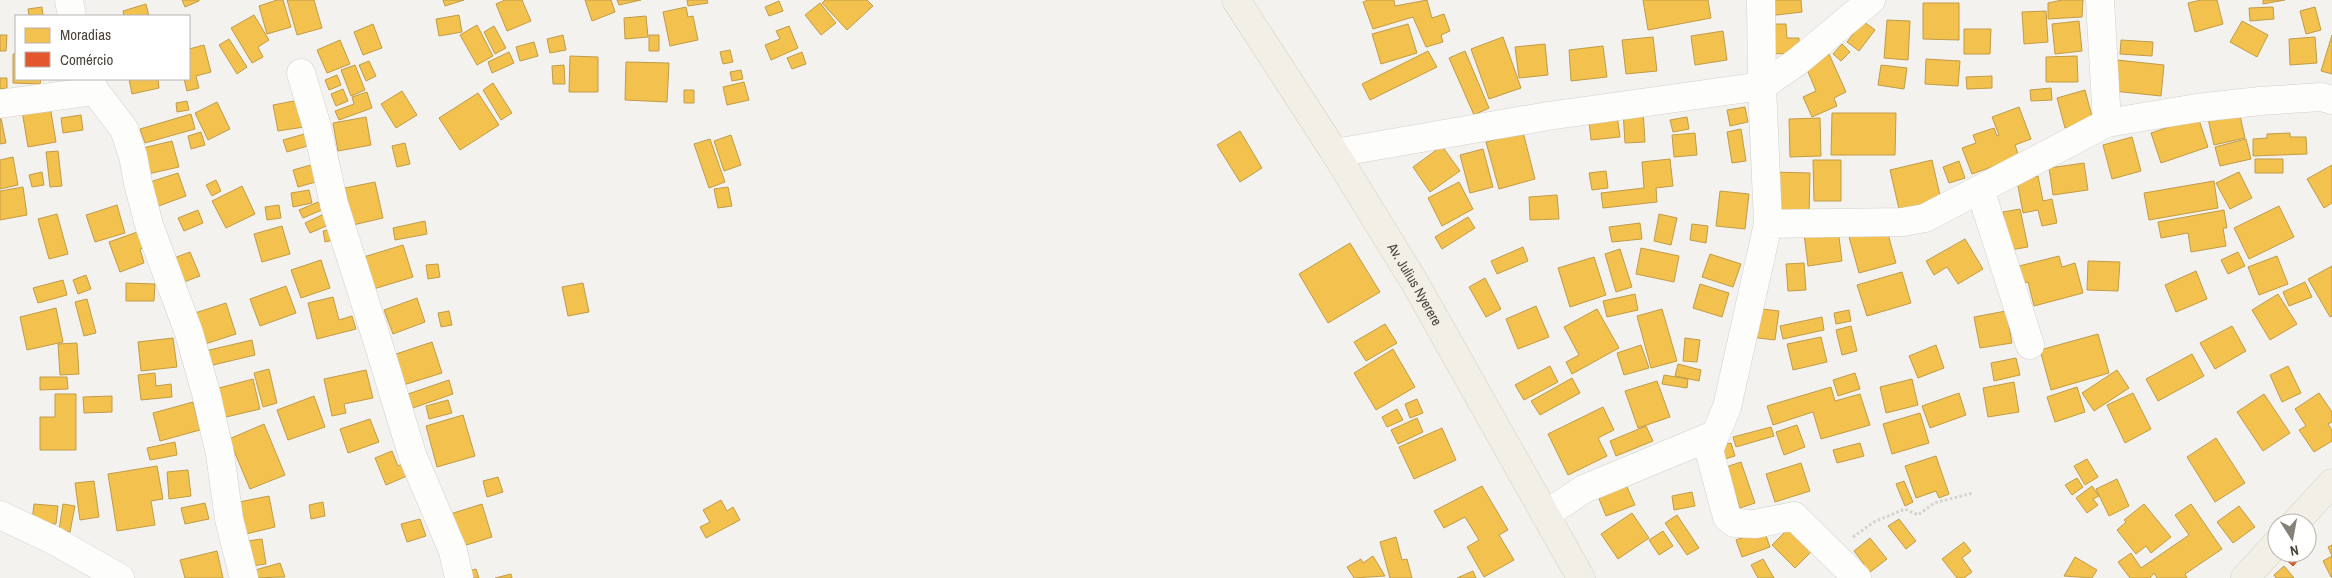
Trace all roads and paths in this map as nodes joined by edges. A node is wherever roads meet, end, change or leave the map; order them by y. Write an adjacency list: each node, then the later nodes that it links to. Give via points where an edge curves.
1 (69, 0): 6 (street)
2 (1236, 0): 13 (main road, Av. Julius Nyerere)
3 (1761, 0): 9 (street)
4 (1871, 0): 9 (street, via 1797,62)
5 (2100, 0): 12 (street)
6 (72, 15)
7 (301, 73): 27 (street, via 334,204 413,457 453,551)
8 (93, 85): 11 (street); 26 (street, via 124,129 149,225 189,333 220,454 229,519)
9 (1762, 86): 13 (street, via 1548,116); 15 (street)
10 (2332, 100): 12 (street, via 2321,97 2260,101)
11 (0, 104)
12 (2107, 123): 14 (street)
13 (1335, 153): 22 (main road, Av. Julius Nyerere, via 1415,283)
14 (1980, 189): 15 (street, via 1924,218 1903,222); 16 (street)
15 (1768, 224): 17 (street, via 1727,407)
16 (2030, 345)
17 (1714, 435): 22 (street, via 1584,489); 23 (street, via 1709,450 1710,461 1727,517 1744,525 1794,516)
18 (2332, 482): 20 (main road)
19 (1973, 494): 23 (path, via 1934,503 1918,515 1905,509 1874,522)
20 (2304, 513)
21 (0, 515): 25 (street, via 55,541)
22 (1545, 515): 28 (main road, Av. Julius Nyerere)
23 (1830, 553): 29 (street)
24 (2267, 554): 30 (main road)
25 (120, 578)
26 (244, 578)
27 (460, 578)
28 (1581, 578)
29 (1857, 578)
30 (2245, 578)

